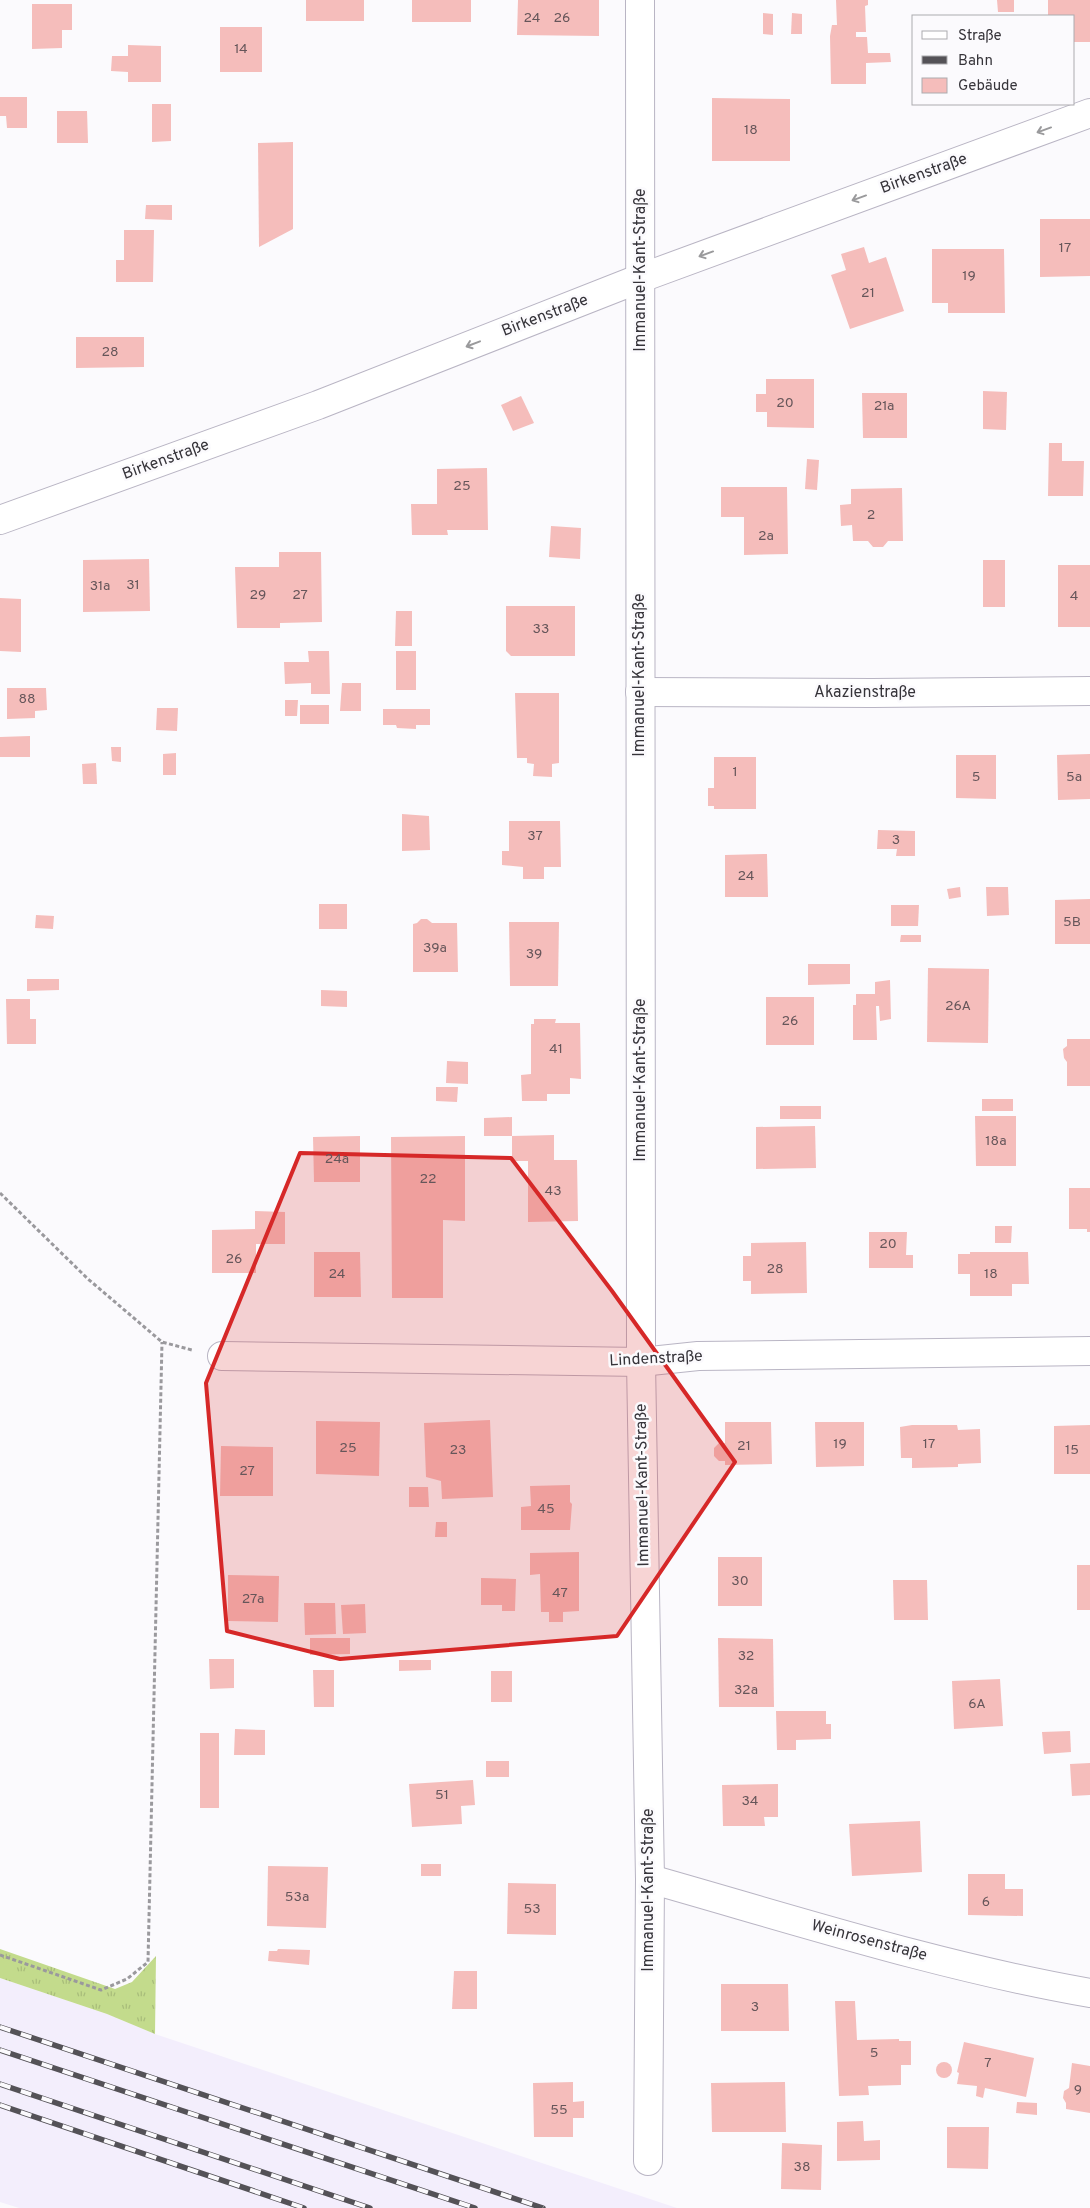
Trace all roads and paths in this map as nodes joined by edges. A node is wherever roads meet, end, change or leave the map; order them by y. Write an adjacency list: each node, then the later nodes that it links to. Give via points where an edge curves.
1 (640, 0): 3 (street, Immanuel-Kant-Straße)
2 (1090, 113): 3 (street, Birkenstraße, one-way to 3)
3 (642, 278): 4 (street, Birkenstraße, one-way to 4, via 318,405); 6 (street, Immanuel-Kant-Straße)
4 (0, 520)
5 (1090, 691): 6 (street, Akazienstraße, via 872,694)
6 (640, 692): 10 (street, Immanuel-Kant-Straße)
7 (0, 1193): 12 (path, via 88,1279 162,1342 148,1962 127,1979 101,1990)
8 (1090, 1351): 10 (street, Lindenstraße, via 698,1356)
9 (222, 1356): 10 (street, Lindenstraße)
10 (641, 1362): 11 (street, Immanuel-Kant-Straße)
11 (650, 1879): 13 (street, Weinrosenstraße, via 922,1956 1022,1981); 14 (street, Immanuel-Kant-Straße)
12 (0, 1955)
13 (1090, 1993)
14 (648, 2161)

